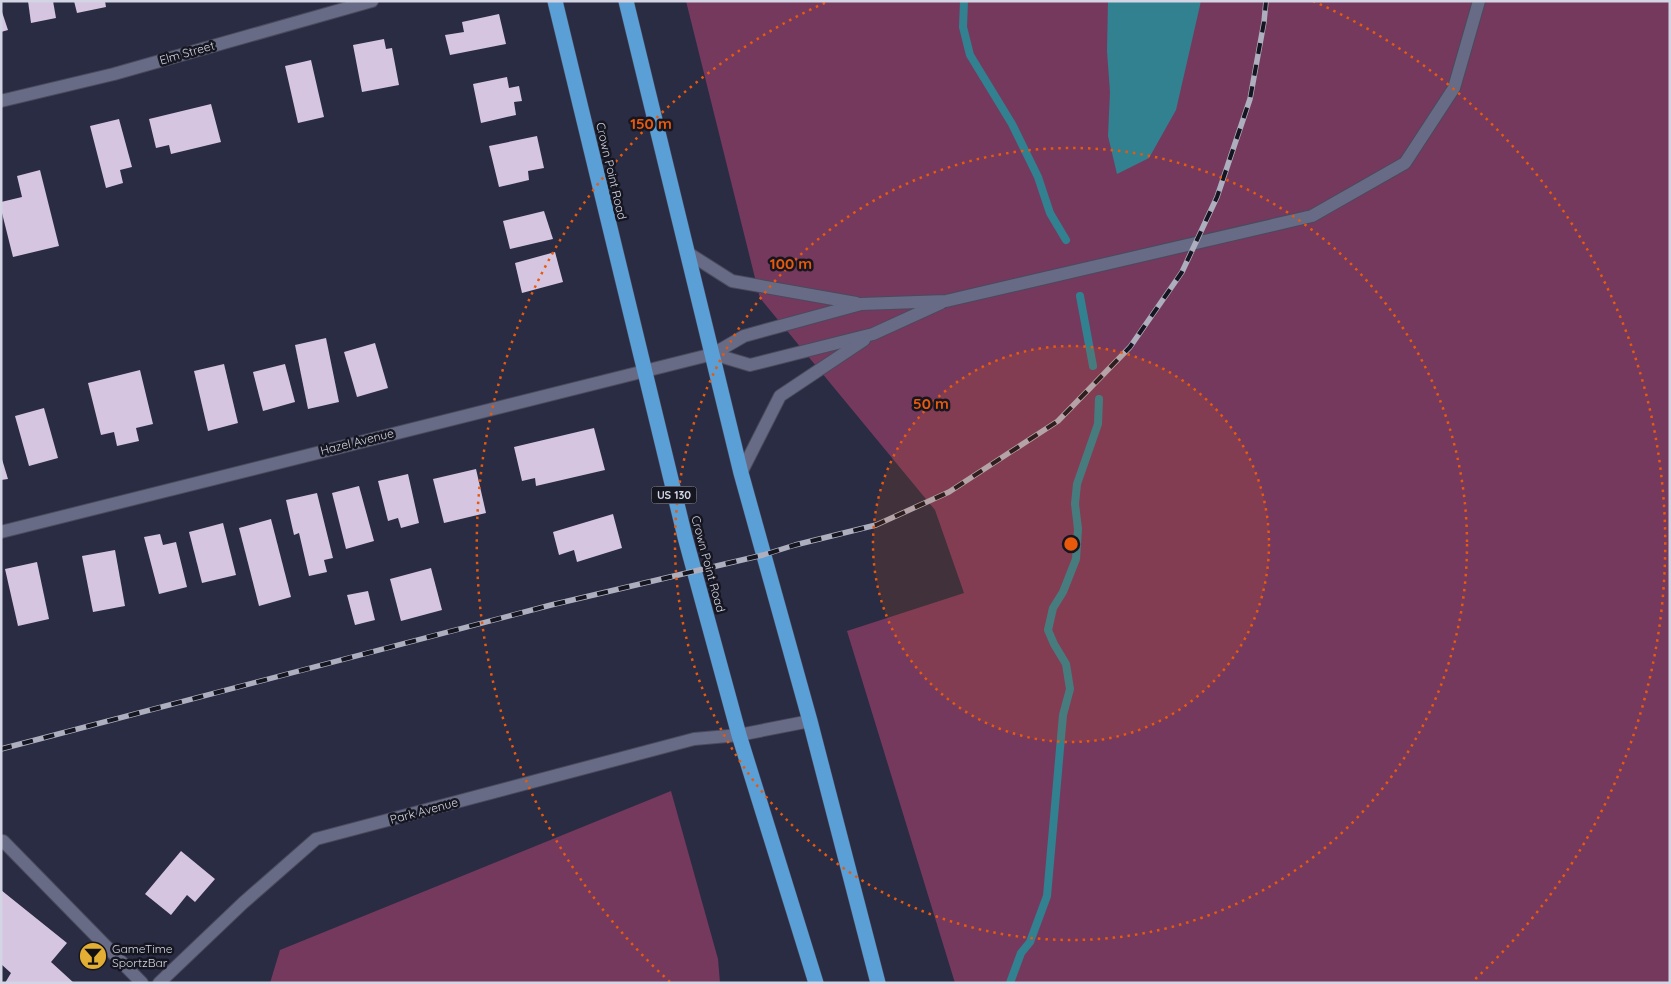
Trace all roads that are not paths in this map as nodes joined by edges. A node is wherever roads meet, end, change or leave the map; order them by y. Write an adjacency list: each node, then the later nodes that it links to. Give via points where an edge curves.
1 (372, 1): 5 (street, Elm Street, via 114,74)
2 (555, 1): 11 (highway, Crown Point Road / US 130)
3 (626, 1): 6 (highway)
4 (1479, 1): 7 (street, via 1454,88 1404,163 1312,216)
5 (1, 101)
6 (688, 253): 8 (street, via 732,281); 10 (highway)
7 (946, 301): 8 (street); 9 (street)
8 (861, 304): 10 (street, via 744,336)
9 (874, 334): 10 (street, via 750,365); 12 (street, via 780,396)
10 (713, 354): 11 (street, Hazel Avenue); 12 (highway)
11 (643, 371): 13 (street, Hazel Avenue); 15 (highway, Crown Point Road / US 130, via 684,537)
12 (741, 473): 14 (highway)
13 (1, 532)
14 (810, 721): 15 (street, Park Avenue); 20 (highway)
15 (740, 735): 18 (street, Park Avenue, via 694,739 316,839); 19 (highway, Crown Point Road / US 130)
16 (1, 843): 17 (street, via 3,841)
17 (142, 983)
18 (159, 983)
19 (816, 983)
20 (878, 983)

